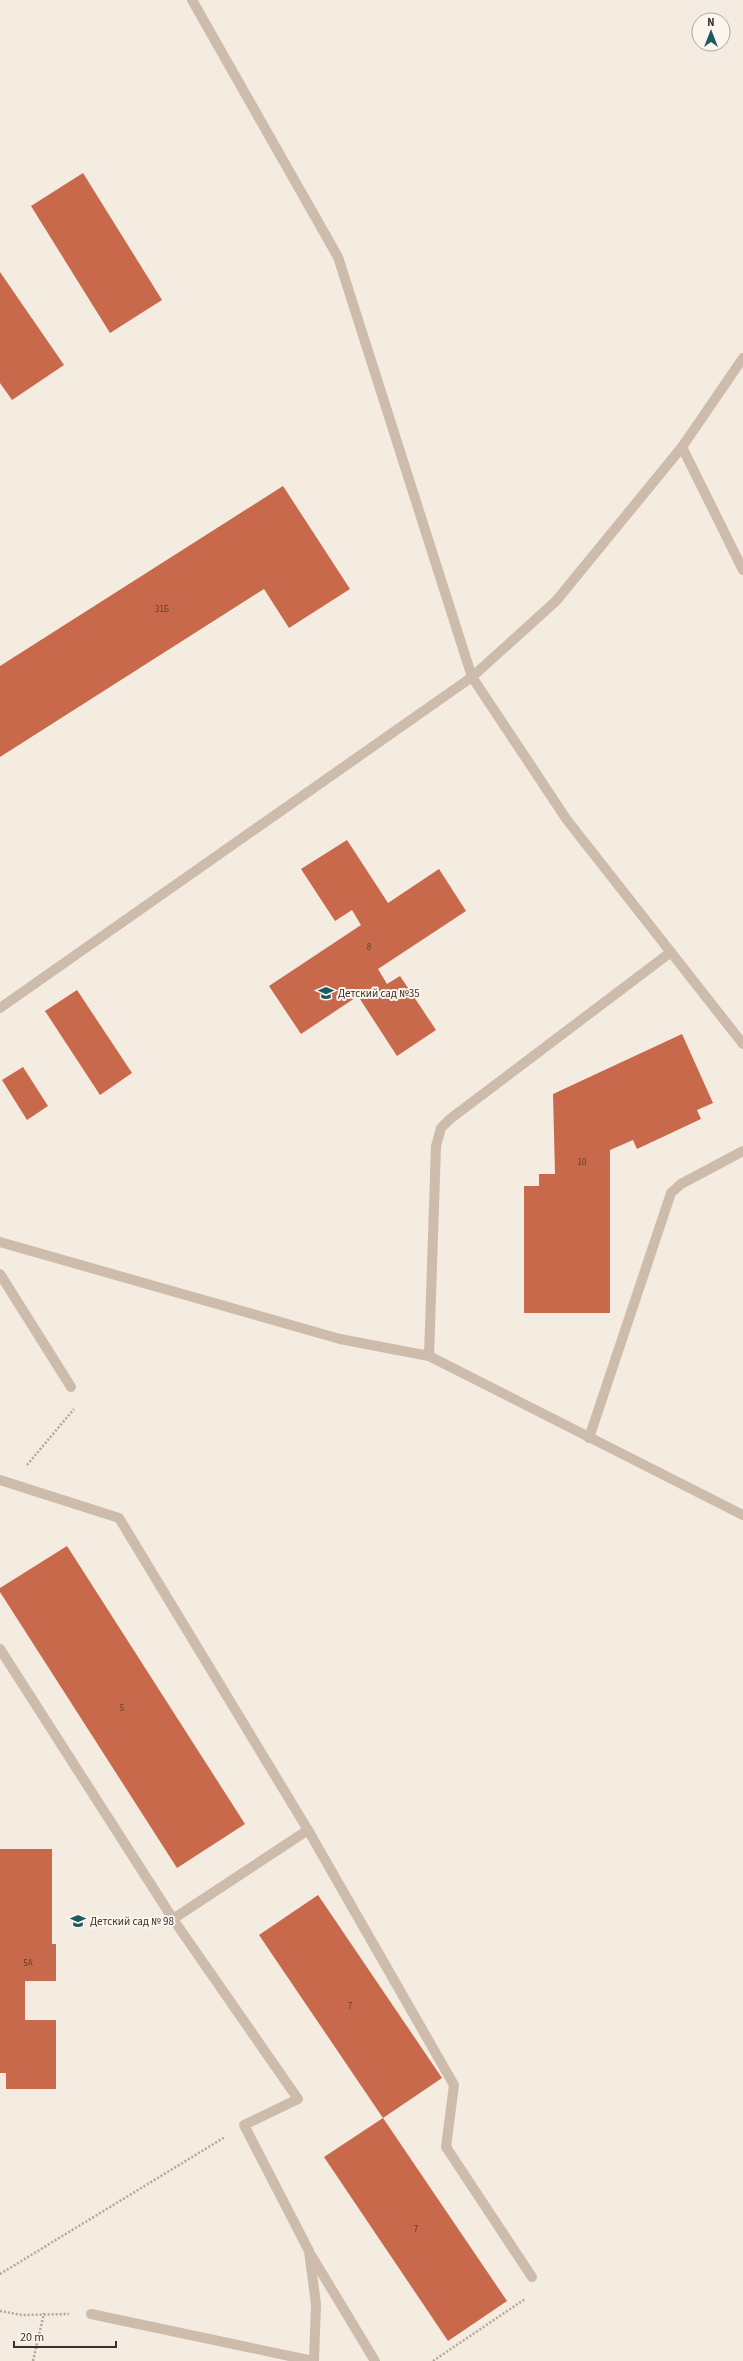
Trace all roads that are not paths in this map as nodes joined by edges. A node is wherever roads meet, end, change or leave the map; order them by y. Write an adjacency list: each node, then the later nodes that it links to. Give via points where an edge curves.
1 (192, 0): 5 (street, via 338,257)
2 (743, 358): 3 (street)
3 (682, 447): 4 (street); 5 (street, via 556,601)
4 (743, 570)
5 (472, 677): 6 (street, via 567,820); 7 (street)
6 (671, 952): 8 (street); 12 (street, via 441,1128 436,1146)
7 (0, 1008)
8 (743, 1044)
9 (743, 1151): 14 (street, via 681,1184 671,1193)
10 (0, 1242): 12 (street, via 340,1339)
11 (0, 1274): 13 (street)
12 (429, 1356): 14 (street)
13 (71, 1387)
14 (589, 1438): 16 (street)
15 (0, 1480): 18 (street, via 119,1518)
16 (743, 1516)
17 (0, 1649): 19 (street)
18 (308, 1830): 19 (street); 21 (street, via 454,2086 446,2147)
19 (172, 1919): 20 (street, via 298,2099 244,2125)
20 (309, 2251): 23 (street, via 316,2304); 24 (street)
21 (532, 2277)
22 (91, 2314): 23 (street)
23 (314, 2361)
24 (376, 2361)

